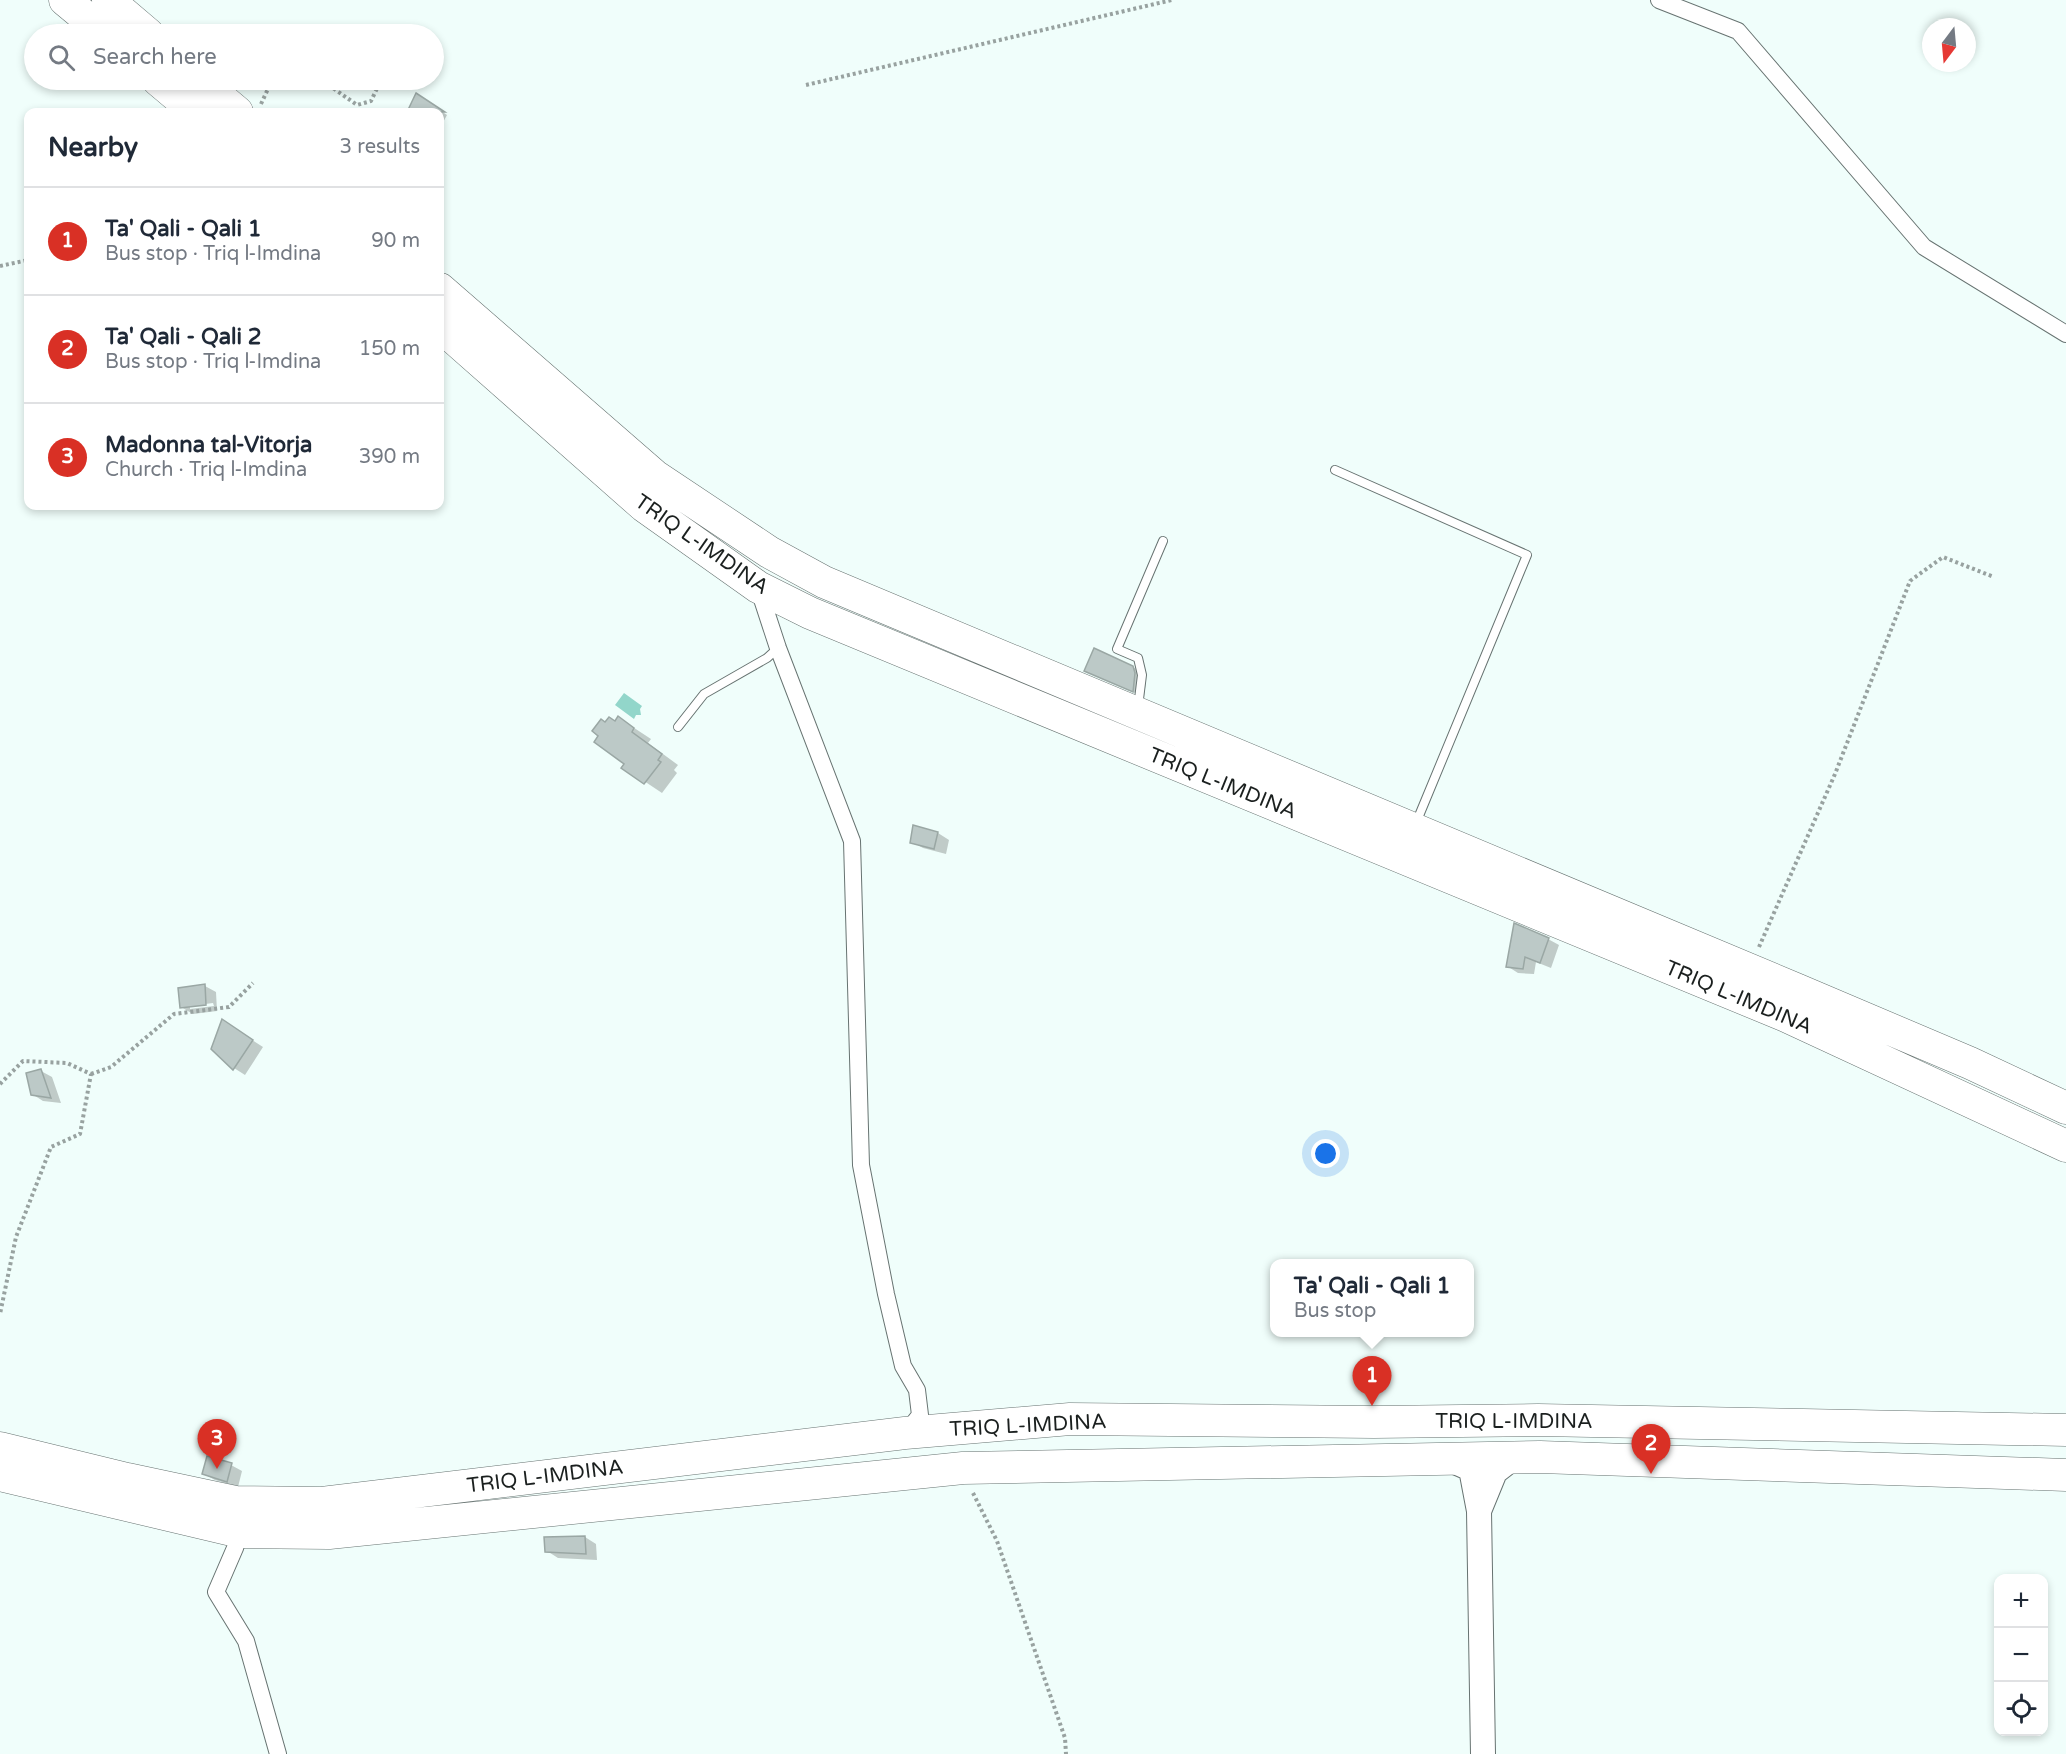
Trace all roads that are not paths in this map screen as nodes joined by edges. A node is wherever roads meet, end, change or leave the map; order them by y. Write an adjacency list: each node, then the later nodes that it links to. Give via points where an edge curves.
1 (64, 0): 4 (highway)
2 (108, 0): 5 (highway)
3 (1659, 0): 12 (street, via 1738,31 1924,247)
4 (94, 24)
5 (136, 24)
6 (170, 90): 8 (highway)
7 (211, 90): 9 (highway)
8 (191, 108)
9 (232, 108)
10 (444, 292): 17 (highway, TRIQ L-IMDINA, via 655,476 769,552 824,582)
11 (444, 330): 15 (highway, TRIQ L-IMDINA, via 644,506)
12 (2066, 334)
13 (1335, 470): 19 (lane, via 1527,555)
14 (1163, 541): 17 (lane, via 1117,649 1138,658 1142,675)
15 (758, 587): 16 (street); 21 (highway, TRIQ L-IMDINA, via 810,613 1786,1016)
16 (778, 648): 18 (lane, via 704,694); 23 (street, via 852,841 861,1165 903,1366 917,1390 920,1415)
17 (1137, 713): 19 (highway, TRIQ L-IMDINA)
18 (678, 727)
19 (1414, 829): 20 (highway, TRIQ L-IMDINA, via 1970,1063)
20 (2066, 1108)
21 (2066, 1146)
22 (2066, 1430): 23 (highway, TRIQ L-IMDINA, via 1538,1420 1070,1419)
23 (905, 1433): 24 (highway, TRIQ L-IMDINA, via 322,1503 235,1502)
24 (0, 1448)
25 (1443, 1458): 26 (highway, TRIQ L-IMDINA); 29 (main road, via 1471,1469); 30 (highway, TRIQ L-IMDINA, via 963,1468 329,1533)
26 (1513, 1458): 28 (highway, TRIQ L-IMDINA); 29 (main road, via 1495,1472)
27 (0, 1474): 30 (highway, TRIQ L-IMDINA)
28 (2066, 1475)
29 (1479, 1511): 32 (main road)
30 (240, 1532): 31 (street, via 216,1592 246,1641)
31 (278, 1754)
32 (1483, 1754)

